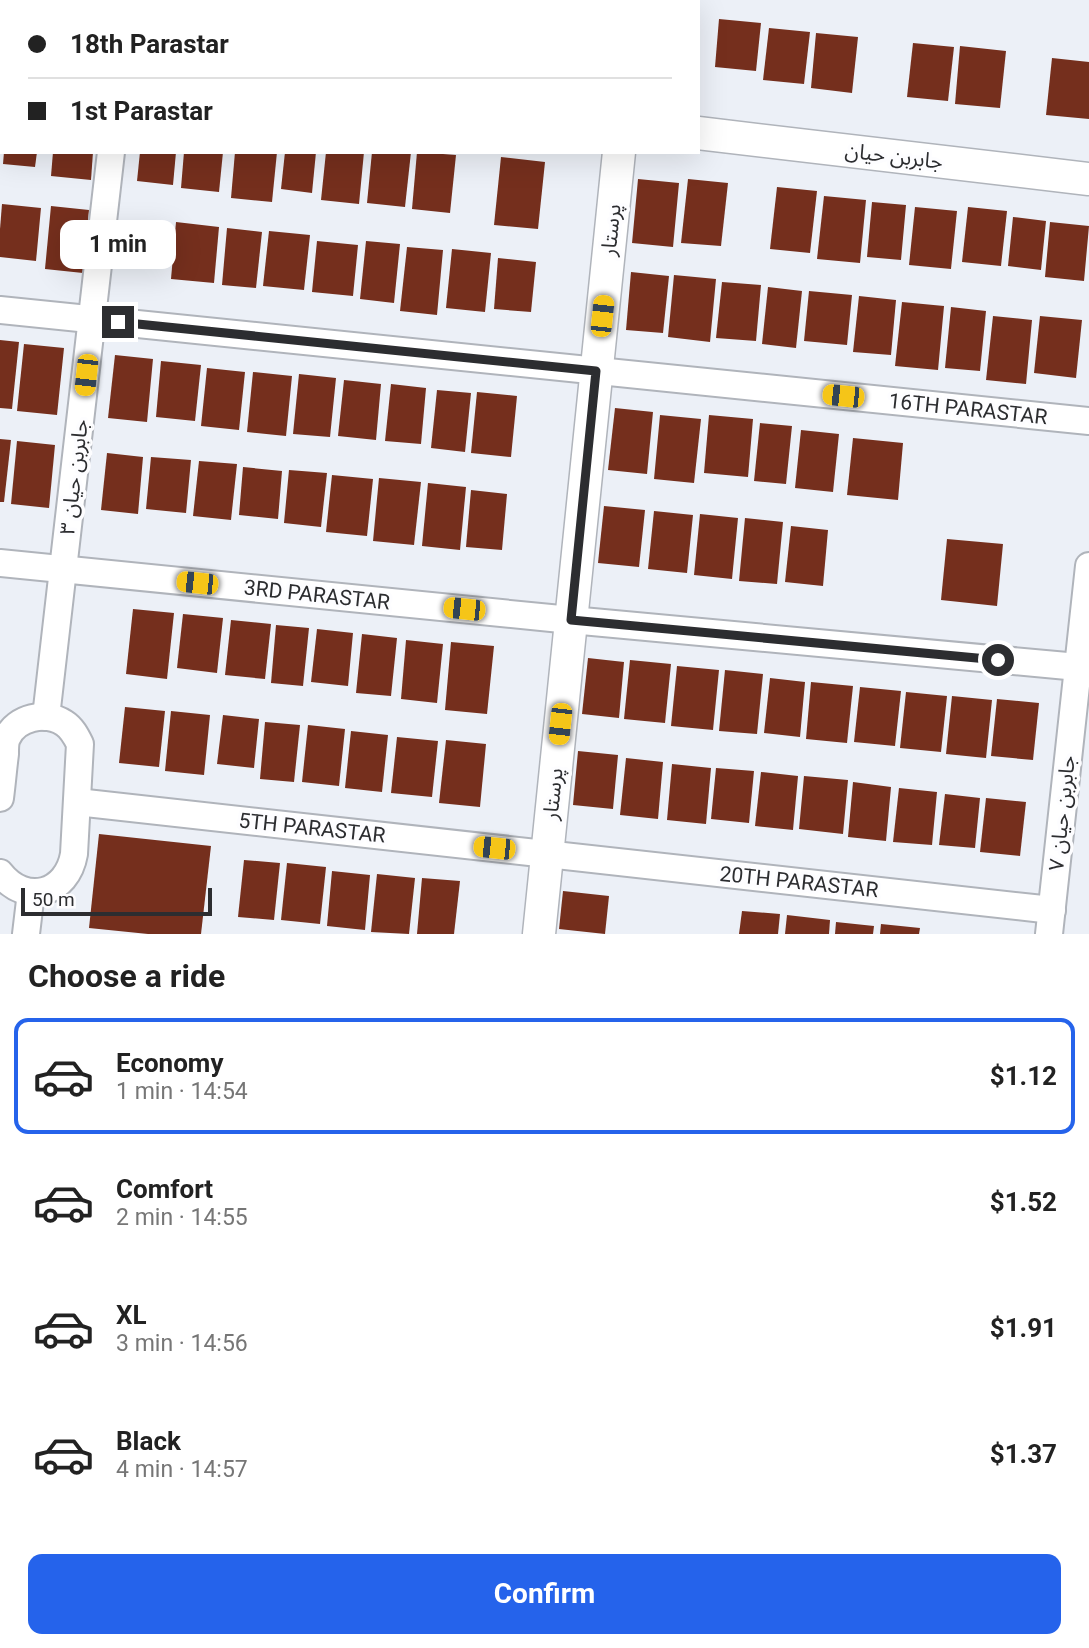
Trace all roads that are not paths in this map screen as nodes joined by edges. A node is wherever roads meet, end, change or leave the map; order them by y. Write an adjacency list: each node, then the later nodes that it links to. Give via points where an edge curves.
1 (700, 133): 4 (street, جابربن حیان)
2 (111, 154): 6 (street, جابربن حیان ۳)
3 (619, 154): 7 (street, پرستار)
4 (1089, 179)
5 (0, 310): 6 (street, 16TH PARASTAR)
6 (92, 319): 7 (street, 16TH PARASTAR); 11 (street, جابربن حیان ۳)
7 (596, 371): 8 (street, 16TH PARASTAR); 12 (street, پرستار)
8 (1089, 421)
9 (0, 563): 11 (street, 3RD PARASTAR)
10 (1089, 566): 13 (street, جابربن حیان ۷)
11 (63, 570): 12 (street, 3RD PARASTAR); 14 (street, جابربن حیان ۳)
12 (571, 620): 13 (street, 3RD PARASTAR); 17 (street, پرستار)
13 (1078, 667): 20 (street, جابربن حیان ۷)
14 (46, 717): 15 (street, via 26,720 6,738); 16 (street, via 65,723 80,744)
15 (0, 798)
16 (77, 802): 17 (street, 5TH PARASTAR); 19 (street, via 72,867 55,886)
17 (547, 854): 20 (street, 20TH PARASTAR); 22 (street, پرستار)
18 (0, 873): 19 (street, via 18,889)
19 (31, 892): 21 (street)
20 (1050, 922)
21 (26, 934)
22 (539, 934)

